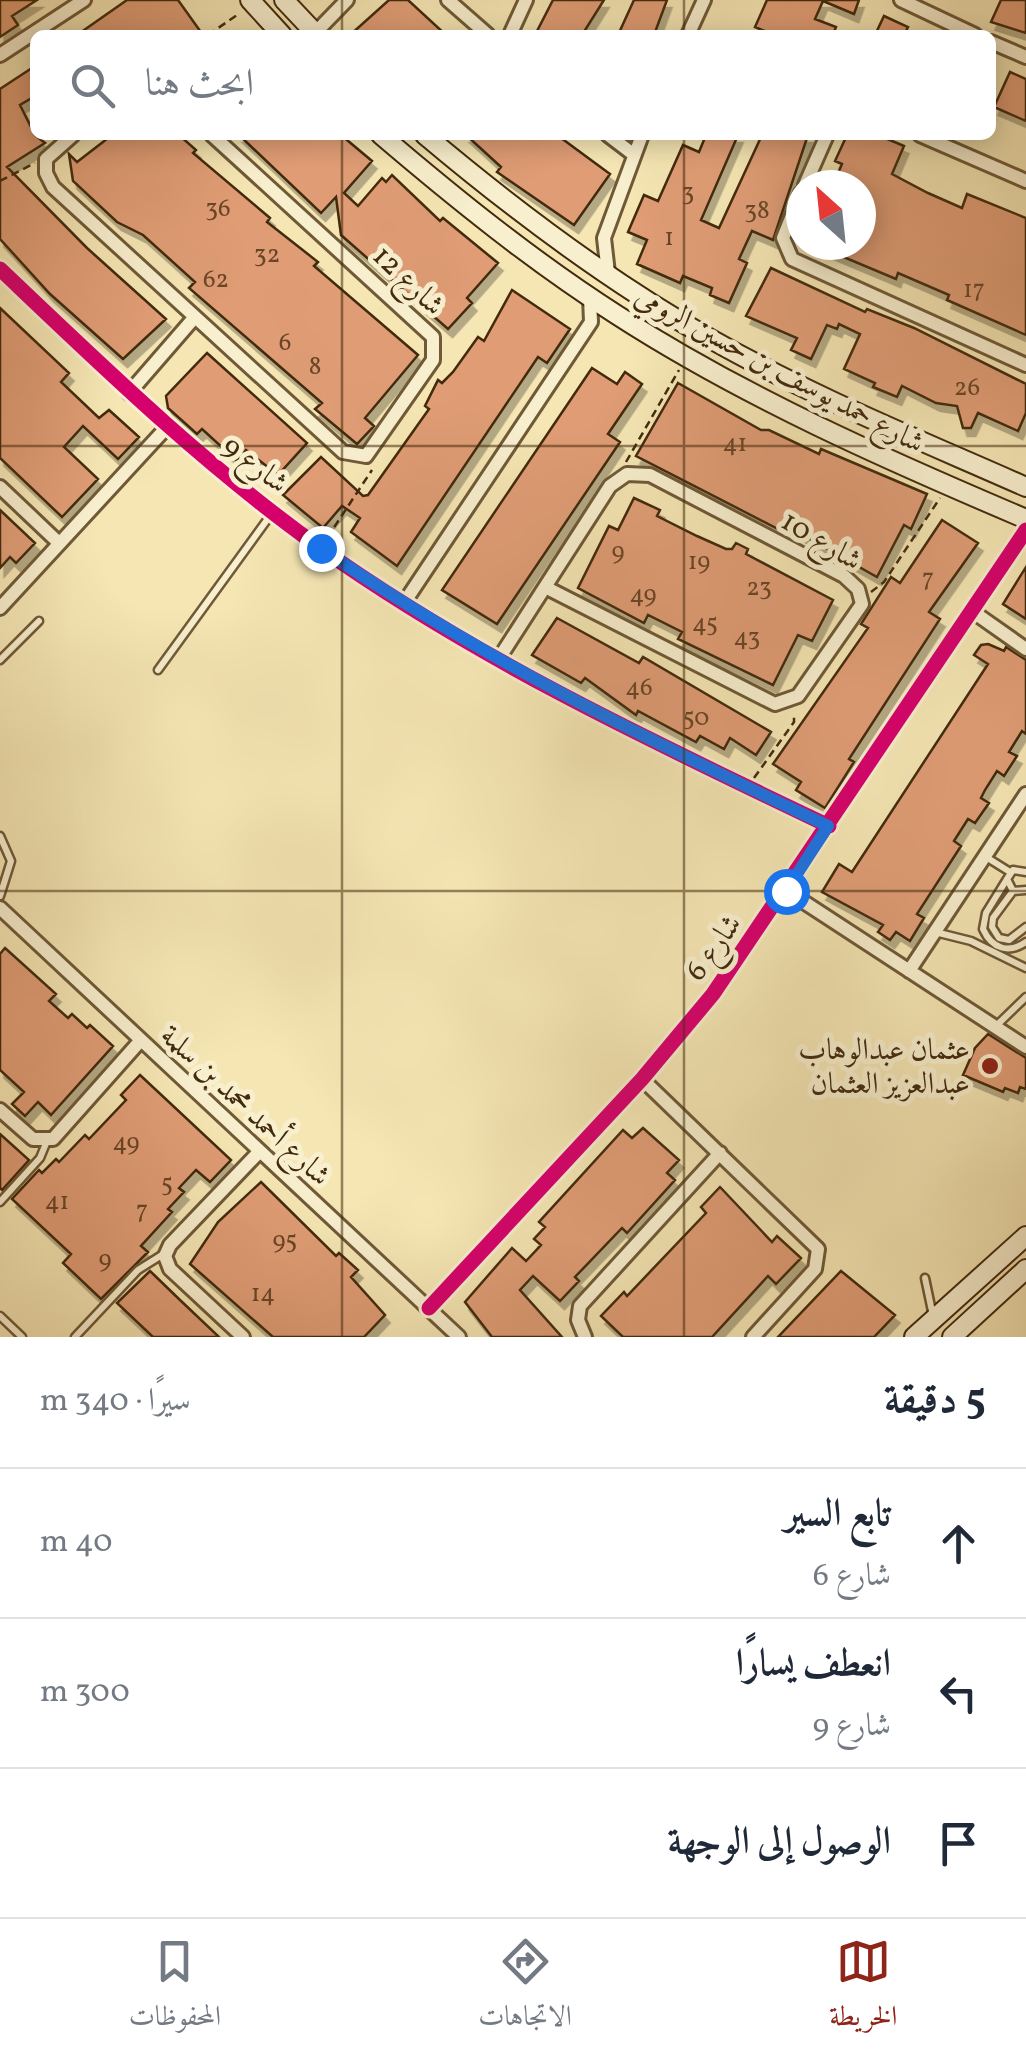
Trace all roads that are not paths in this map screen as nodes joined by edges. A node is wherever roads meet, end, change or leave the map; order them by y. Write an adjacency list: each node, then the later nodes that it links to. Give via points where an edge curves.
1 (84, 0): 9 (street)
2 (284, 0): 11 (street)
3 (347, 0): 12 (street)
4 (448, 0): 13 (street)
5 (526, 0): 14 (street)
6 (704, 0): 15 (street)
7 (902, 0): 16 (street)
8 (252, 2): 10 (street)
9 (38, 30)
10 (277, 30)
11 (312, 30)
12 (320, 30)
13 (482, 30)
14 (512, 30)
15 (693, 30)
16 (965, 30)
17 (30, 35): 19 (street)
18 (996, 44): 20 (street)
19 (0, 55)
20 (1026, 57)
21 (67, 140): 41 (street, via 46,159 53,187)
22 (217, 140): 41 (street, شارع 12, via 433,338 433,360 366,456 344,452)
23 (387, 140): 31 (street, شارع حمد يوسف بن حسين الرومي)
24 (413, 140): 31 (street)
25 (431, 140): 35 (street, شارع حمد يوسف بن حسين الرومي)
26 (615, 140): 30 (street)
27 (640, 140): 30 (street)
28 (825, 140): 32 (street)
29 (932, 140): 33 (street)
30 (633, 154): 34 (street)
31 (411, 160): 39 (street, شارع حمد يوسف بن حسين الرومي)
32 (812, 170)
33 (1026, 181)
34 (604, 238): 35 (street); 38 (street)
35 (574, 250): 38 (street, شارع حمد يوسف بن حسين الرومي)
36 (794, 260): 43 (street)
37 (0, 269): 44 (street, شارع 9)
38 (608, 273): 45 (street, شارع حمد يوسف بن حسين الرومي, via 710,339)
39 (590, 297): 40 (street, شارع حمد يوسف بن حسين الرومي); 42 (street)
40 (615, 314): 42 (street); 48 (street, شارع حمد يوسف بن حسين الرومي)
41 (194, 318): 44 (street)
42 (591, 322): 57 (street)
43 (1026, 365)
44 (130, 392): 47 (street, شارع 9)
45 (848, 408): 46 (street, شارع حمد يوسف بن حسين الرومي); 48 (street, via 846,426)
46 (882, 424): 49 (street, via 865,431); 51 (street, شارع حمد يوسف بن حسين الرومي)
47 (166, 427): 52 (street, شارع 9); 55 (street)
48 (832, 430): 49 (street, شارع حمد يوسف بن حسين الرومي)
49 (870, 450): 53 (street, شارع حمد يوسف بن حسين الرومي)
50 (0, 487): 55 (street)
51 (1026, 487)
52 (272, 512): 57 (street, شارع 9); 64 (lane)
53 (1026, 519)
54 (1026, 530): 59 (street, شارع 6)
55 (59, 543): 58 (street)
56 (545, 587): 56 (street, شارع 10, via 775,704 793,700 862,599 844,576 650,475 627,474 610,486); 63 (street)
57 (404, 603): 63 (street, شارع 9)
58 (0, 608)
59 (972, 611): 61 (street); 66 (street, شارع 6)
60 (38, 621): 62 (lane)
61 (1026, 648)
62 (0, 660)
63 (498, 660): 66 (street, شارع 9)
64 (158, 670)
65 (1026, 794): 68 (street)
66 (828, 826): 72 (street, شارع 6)
67 (0, 836): 74 (lane, via 11,861)
68 (984, 856): 70 (lane); 77 (street)
69 (1025, 870): 70 (lane)
70 (1008, 876): 73 (lane); 78 (lane, via 983,930 1004,949)
71 (1026, 890): 73 (lane)
72 (786, 891): 80 (street); 85 (street, شارع 6)
73 (1013, 891): 76 (lane, via 992,927 1009,940)
74 (0, 896)
75 (0, 908): 83 (street, شارع أحمد محمد بن سلمة)
76 (1026, 928)
77 (934, 932): 79 (lane, via 972,941); 80 (street)
78 (1026, 942)
79 (1026, 968)
80 (909, 971): 82 (street)
81 (1025, 1004): 82 (lane)
82 (994, 1027): 84 (street)
83 (140, 1040): 87 (street); 88 (street, شارع أحمد محمد بن سلمة)
84 (1026, 1047)
85 (642, 1079): 89 (street); 97 (street, شارع 6)
86 (0, 1110): 87 (street, via 29,1137)
87 (47, 1141): 90 (lane)
88 (259, 1152): 92 (street); 97 (street, شارع أحمد محمد بن سلمة)
89 (720, 1153): 105 (street, via 580,1306); 106 (street, via 819,1254 815,1269)
90 (0, 1202)
91 (1026, 1236): 95 (street)
92 (166, 1252): 102 (lane, via 138,1270); 103 (street, via 170,1269)
93 (1026, 1270): 96 (street)
94 (925, 1278): 99 (lane)
95 (968, 1288): 96 (street, via 984,1290); 99 (street)
96 (986, 1306): 100 (street)
97 (429, 1308): 104 (street, شارع أحمد محمد بن سلمة)
98 (0, 1316): 101 (lane)
99 (934, 1319): 107 (street)
100 (961, 1334)
101 (22, 1337)
102 (76, 1337)
103 (243, 1337)
104 (460, 1337)
105 (585, 1337)
106 (753, 1337)
107 (914, 1337)

